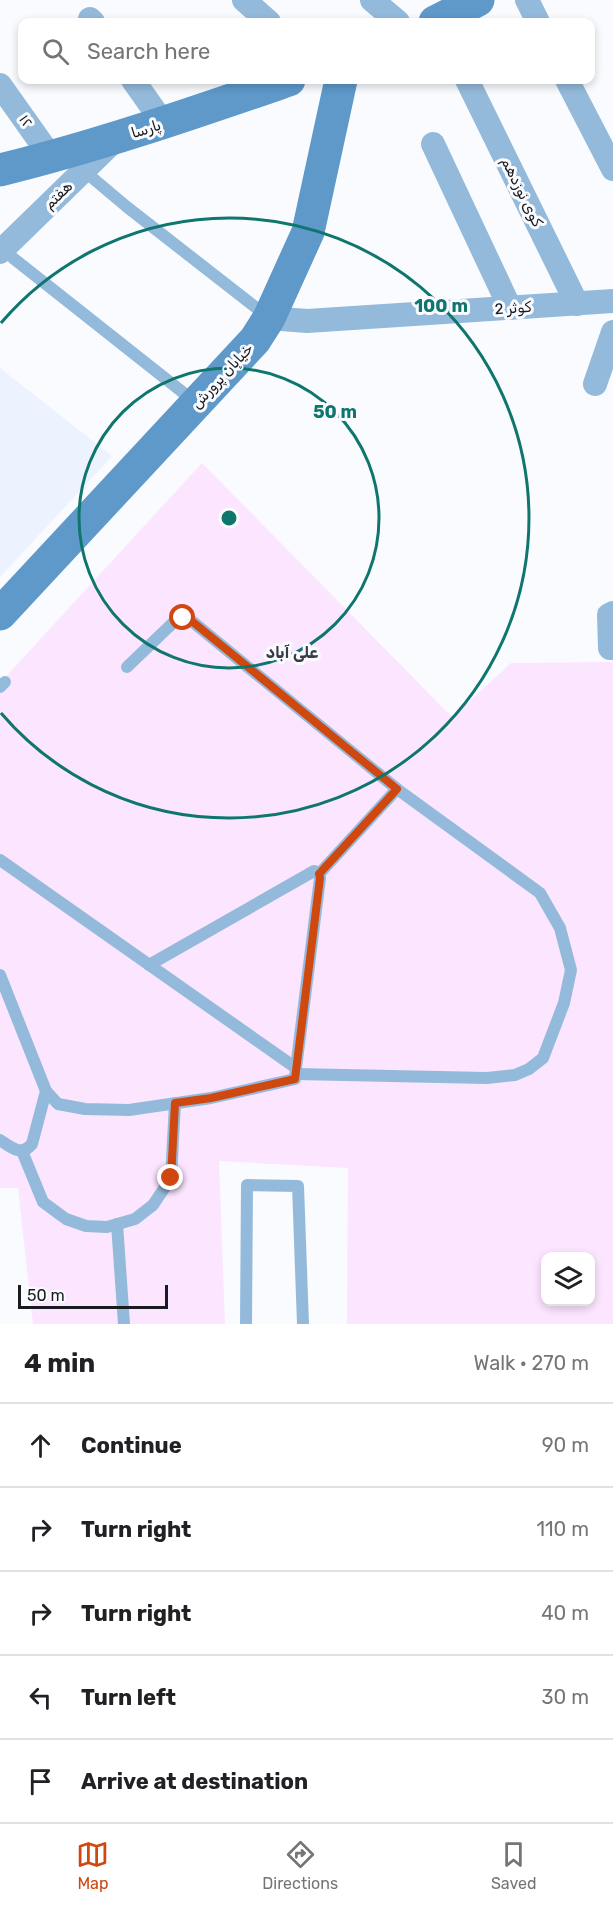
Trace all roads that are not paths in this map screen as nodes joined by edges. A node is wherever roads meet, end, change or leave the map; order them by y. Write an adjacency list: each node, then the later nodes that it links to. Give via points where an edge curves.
1 (244, 0): 5 (street)
2 (372, 0): 6 (street)
3 (527, 0): 8 (street)
4 (474, 1): 7 (street)
5 (264, 18)
6 (393, 18)
7 (444, 18)
8 (536, 18)
9 (0, 84): 18 (street, ۱۲)
10 (136, 84): 15 (street)
11 (276, 84): 15 (street, پارسا)
12 (340, 84): 26 (street, خیابان پرورش, via 308,232)
13 (469, 84): 24 (street, کوی نوزدهم)
14 (569, 84): 19 (street)
15 (164, 123): 16 (street, پارسا)
16 (117, 138): 18 (street, پارسا); 21 (street, هفتم)
17 (433, 144): 25 (street)
18 (51, 158): 20 (street, پارسا)
19 (613, 169)
20 (0, 170)
21 (83, 171): 22 (street, هفتم); 26 (lane)
22 (6, 255): 29 (lane)
23 (613, 301): 24 (street, کوثر 2)
24 (577, 304): 25 (street, کوثر 2)
25 (510, 308): 26 (street, کوثر 2, via 307,321)
26 (269, 318): 29 (street, خیابان پرورش, via 255,340)
27 (613, 332): 28 (street)
28 (595, 384)
29 (197, 403): 31 (street, خیابان پرورش)
30 (613, 613): 32 (street, via 609,615)
31 (0, 614)
32 (610, 648)
33 (127, 667): 34 (lane, via 177,618 188,618)
34 (397, 789): 36 (lane); 39 (lane, via 540,892 560,928 571,970 564,1004 543,1058 530,1070 515,1075 486,1078)
35 (0, 860): 37 (lane)
36 (319, 874): 37 (lane, via 314,871); 39 (lane)
37 (149, 965): 39 (lane)
38 (0, 975): 40 (lane)
39 (296, 1071): 41 (lane, via 295,1079)
40 (46, 1091): 41 (lane, via 58,1104 86,1109 129,1110); 43 (lane, via 32,1144)
41 (175, 1103): 44 (lane, via 171,1178 153,1205 135,1219)
42 (0, 1140): 43 (lane)
43 (22, 1151): 44 (lane, via 43,1202 66,1219 86,1226)
44 (117, 1224): 45 (lane)
45 (124, 1324)
46 (246, 1324): 47 (lane, via 247,1185 298,1186)
47 (303, 1324)

